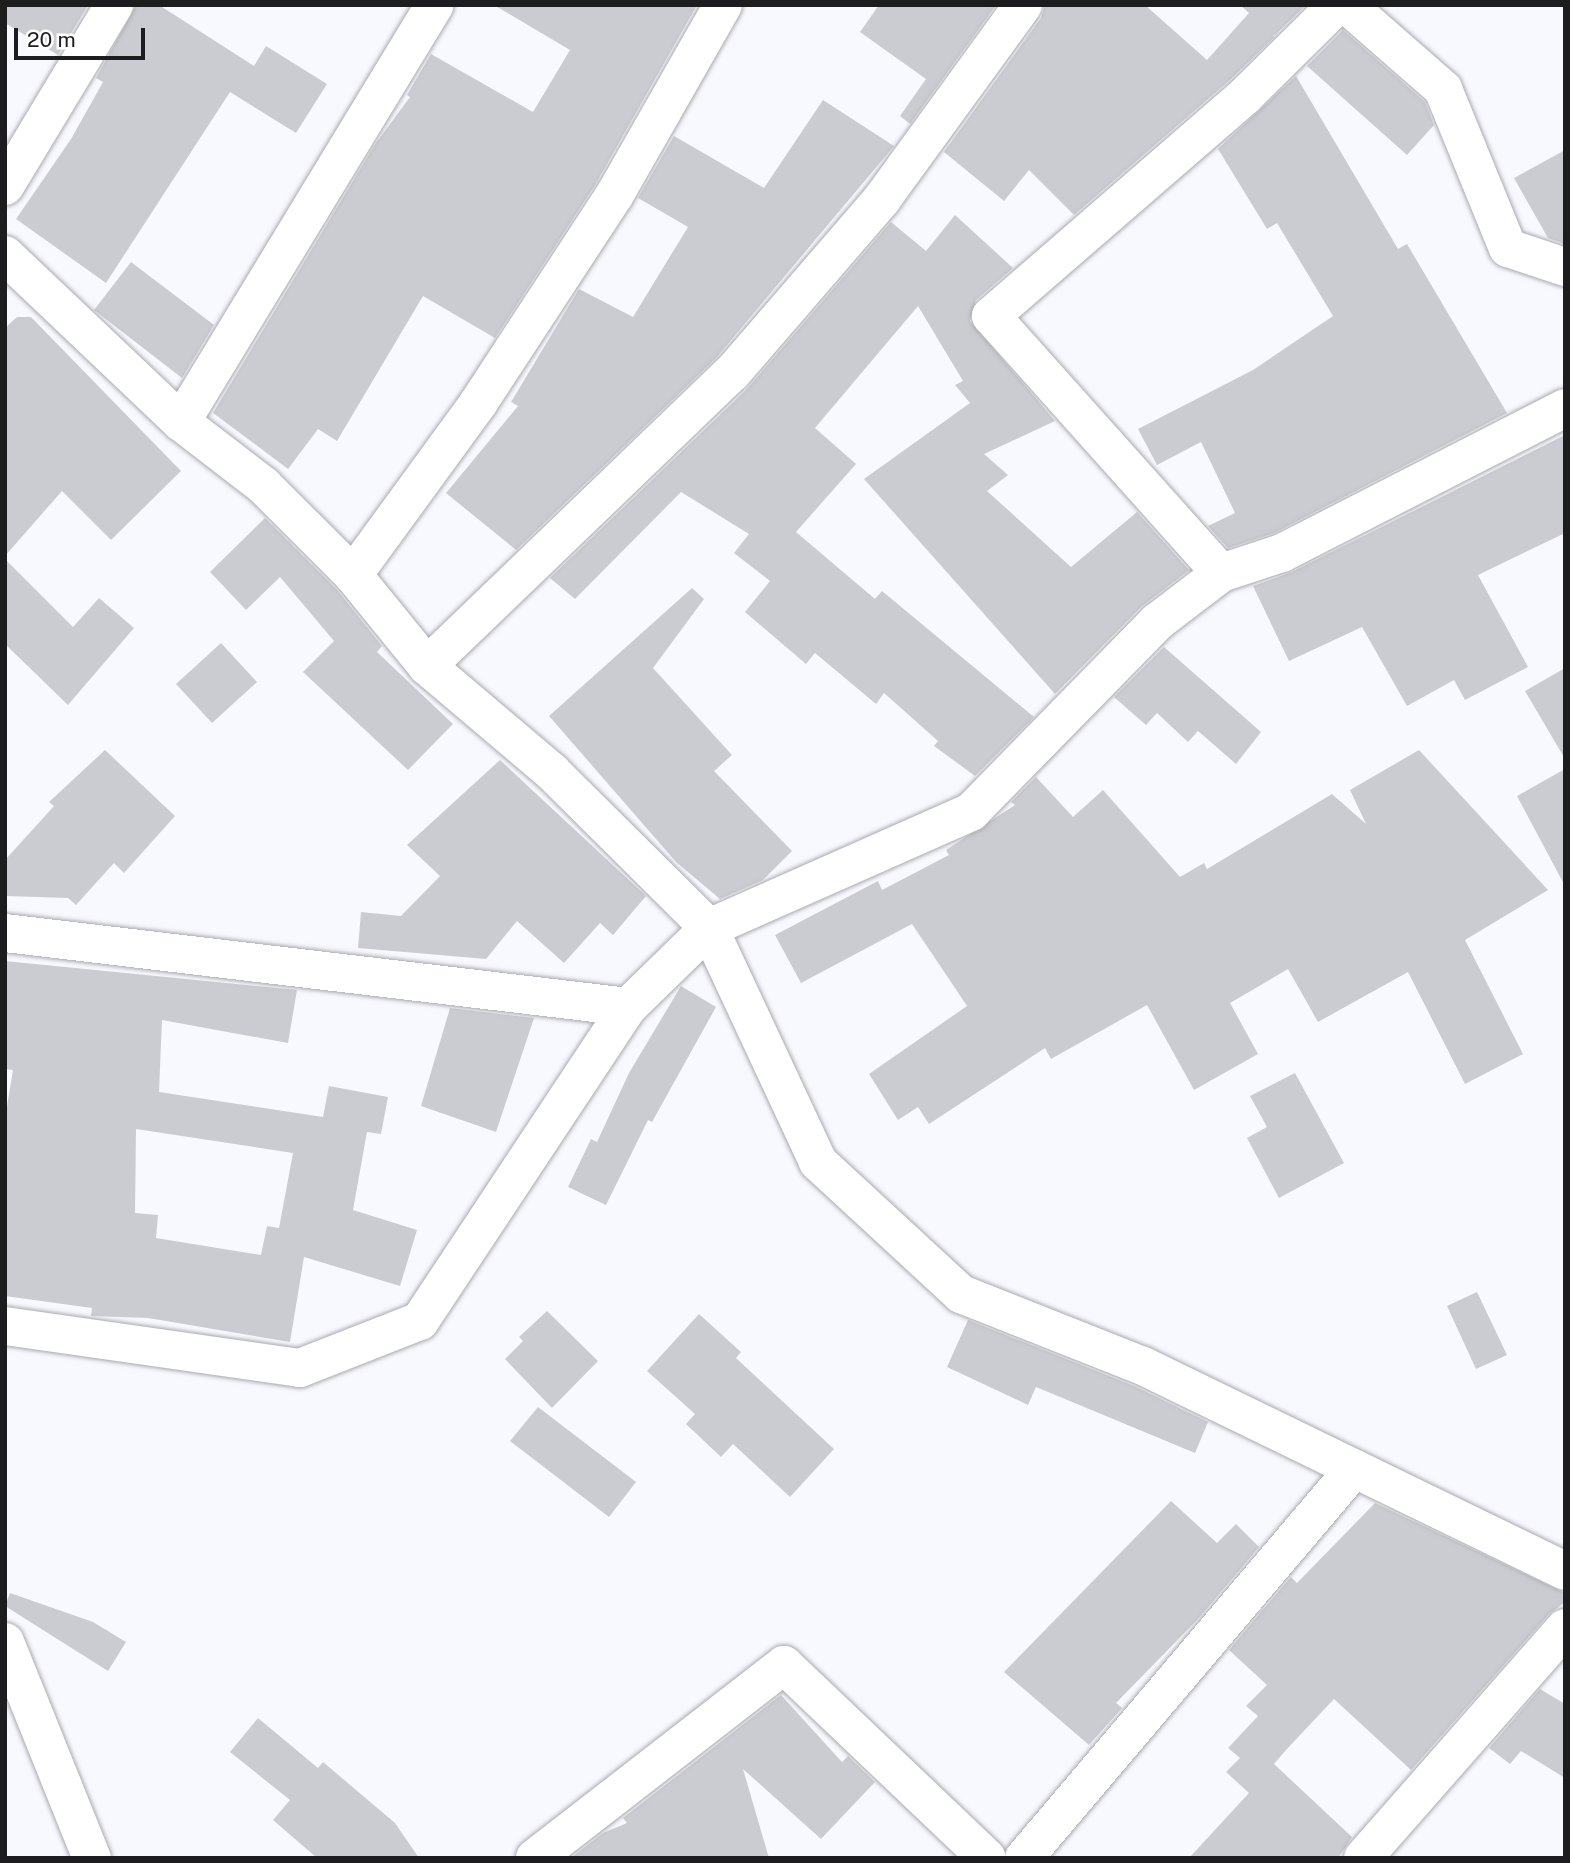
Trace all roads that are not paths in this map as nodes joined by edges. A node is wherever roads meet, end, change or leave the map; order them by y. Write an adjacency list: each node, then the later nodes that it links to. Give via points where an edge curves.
1 (114, 5): 7 (street)
2 (435, 5): 11 (street)
3 (723, 5): 13 (street, via 614,196 479,402)
4 (1023, 5): 14 (street, via 881,199 732,373)
5 (1337, 5): 12 (street, via 1246,95 991,316)
6 (1347, 5): 9 (street, via 1443,89 1508,248)
7 (5, 186)
8 (5, 255): 11 (street)
9 (1565, 267)
10 (1565, 408): 12 (street, via 1282,553)
11 (181, 422): 13 (street, via 264,486)
12 (1221, 573): 15 (street, via 1157,622 971,811)
13 (353, 575): 14 (street)
14 (427, 666): 15 (street, via 552,772)
15 (709, 928): 17 (street); 19 (street, via 818,1162 961,1294 1143,1366)
16 (5, 933): 17 (street)
17 (628, 1007): 18 (street, via 420,1321 300,1368)
18 (5, 1326)
19 (1354, 1469): 20 (street); 26 (street)
20 (1565, 1571)
21 (1565, 1628): 27 (street)
22 (5, 1642): 23 (street)
23 (92, 1858)
24 (535, 1858): 25 (street, via 784,1665)
25 (987, 1858)
26 (1024, 1858)
27 (1363, 1858)

